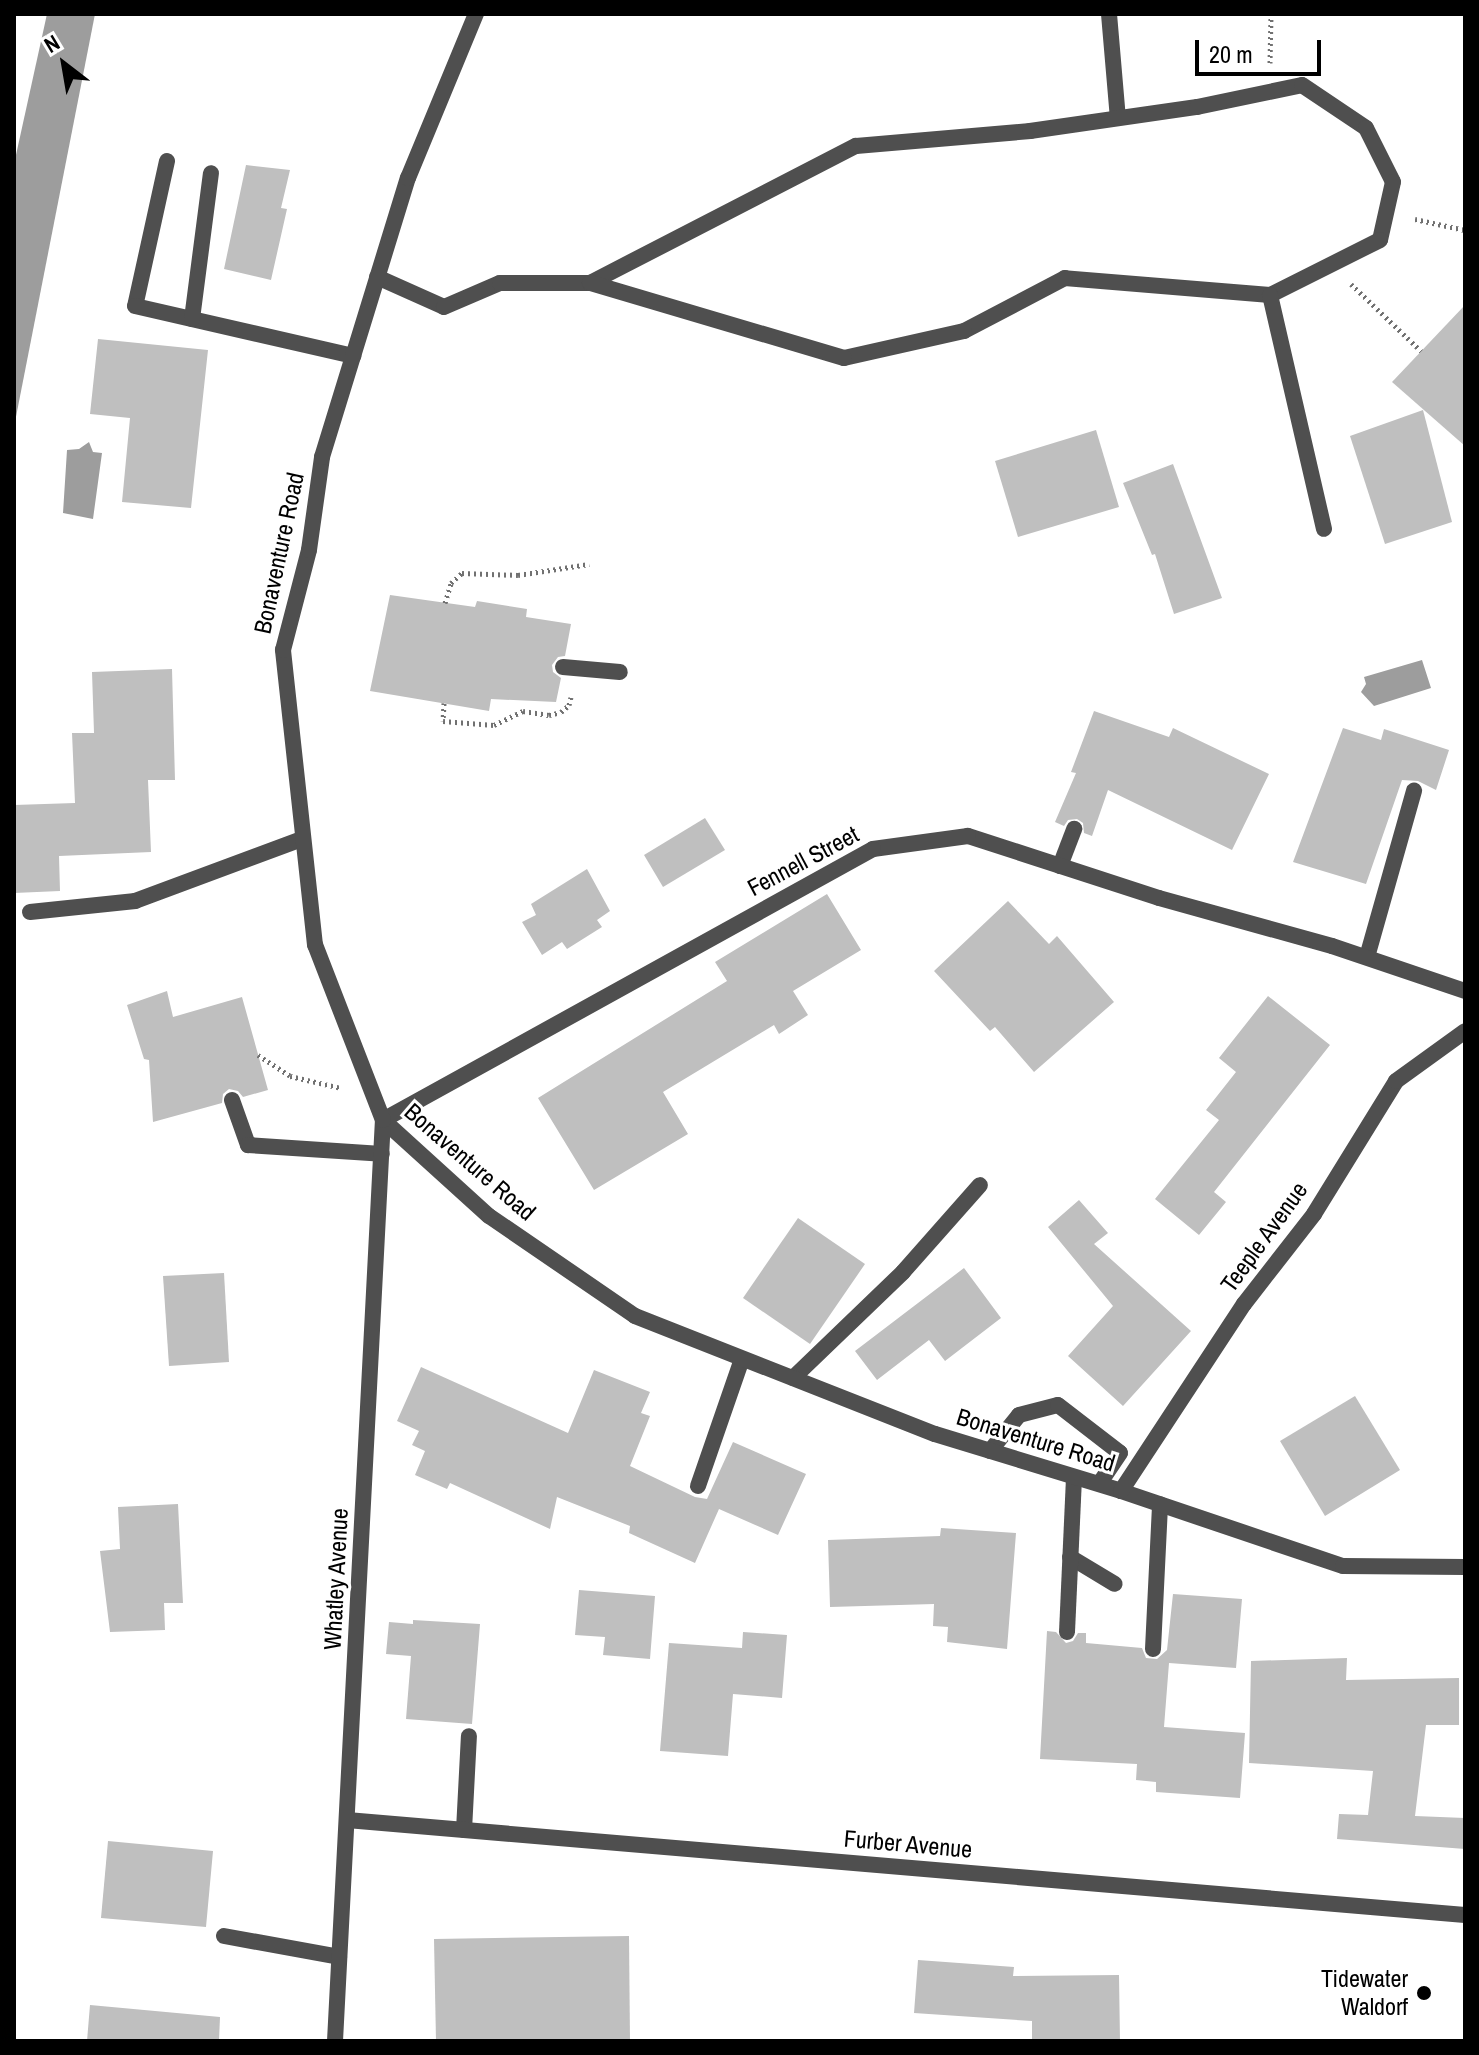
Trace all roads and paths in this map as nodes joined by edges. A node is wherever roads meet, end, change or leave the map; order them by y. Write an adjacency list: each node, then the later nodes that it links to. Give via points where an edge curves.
1 (476, 14): 11 (street, Bonaventure Road, via 408,178)
2 (1109, 14): 5 (street)
3 (1271, 14): 4 (path)
4 (1269, 92): 5 (street); 8 (street, via 1302,85 1366,128 1393,182)
5 (1118, 118): 12 (street, via 856,146)
6 (167, 161): 14 (street, via 135,306)
7 (211, 173): 14 (street)
8 (1386, 213): 9 (path); 10 (street, via 1380,240)
9 (1465, 230)
10 (1330, 264): 13 (street); 15 (path)
11 (377, 277): 12 (street, via 444,307 500,283); 16 (street, Bonaventure Road)
12 (590, 283): 13 (street, via 844,358 964,331 1065,278)
13 (1270, 295): 17 (street)
14 (192, 319): 16 (street)
15 (1421, 351)
16 (353, 356): 25 (street, Bonaventure Road, via 322,457 309,550 283,650)
17 (1324, 529)
18 (589, 564): 19 (path, via 518,575 462,573 451,583)
19 (445, 603)
20 (570, 667): 21 (street); 22 (path, via 569,705 549,715 523,711 494,725 443,721)
21 (620, 672)
22 (444, 703)
23 (1414, 791): 28 (street)
24 (1074, 829): 26 (street)
25 (302, 839): 27 (street, via 135,901); 32 (street, Bonaventure Road, via 315,945)
26 (1060, 866): 28 (street, Fennell Street); 34 (street, Fennell Street, via 968,836 873,849)
27 (30, 912)
28 (1367, 957): 29 (street, Fennell Street)
29 (1465, 991)
30 (1465, 1031): 43 (street, Teeple Avenue, via 1396,1081 1314,1214 1244,1304)
31 (258, 1055): 32 (path, via 290,1076)
32 (372, 1092): 34 (street, Bonaventure Road)
33 (232, 1100): 35 (street, via 248,1145)
34 (383, 1120): 35 (street, Whatley Avenue); 37 (street, Bonaventure Road, via 489,1216 635,1316)
35 (382, 1154): 51 (street, Whatley Avenue)
36 (980, 1185): 38 (street, via 903,1272)
37 (742, 1359): 38 (street, Bonaventure Road); 42 (street)
38 (793, 1378): 39 (street, Bonaventure Road)
39 (990, 1451): 40 (street, Bonaventure Road); 41 (street, via 1019,1415 1058,1405 1120,1453)
40 (1074, 1477): 41 (street, Bonaventure Road); 45 (street)
41 (1099, 1484): 43 (street, Bonaventure Road)
42 (698, 1486)
43 (1121, 1491): 44 (street, Bonaventure Road)
44 (1160, 1504): 46 (street, Bonaventure Road, via 1343,1566); 49 (street)
45 (1070, 1557): 47 (street); 48 (street)
46 (1465, 1567)
47 (1115, 1584)
48 (1067, 1632)
49 (1153, 1649)
50 (469, 1736): 52 (street)
51 (347, 1820): 52 (street, Furber Avenue); 55 (street, Whatley Avenue)
52 (464, 1830): 53 (street, Furber Avenue)
53 (1465, 1915)
54 (224, 1936): 55 (street)
55 (339, 1957): 56 (street, Whatley Avenue)
56 (335, 2041)

